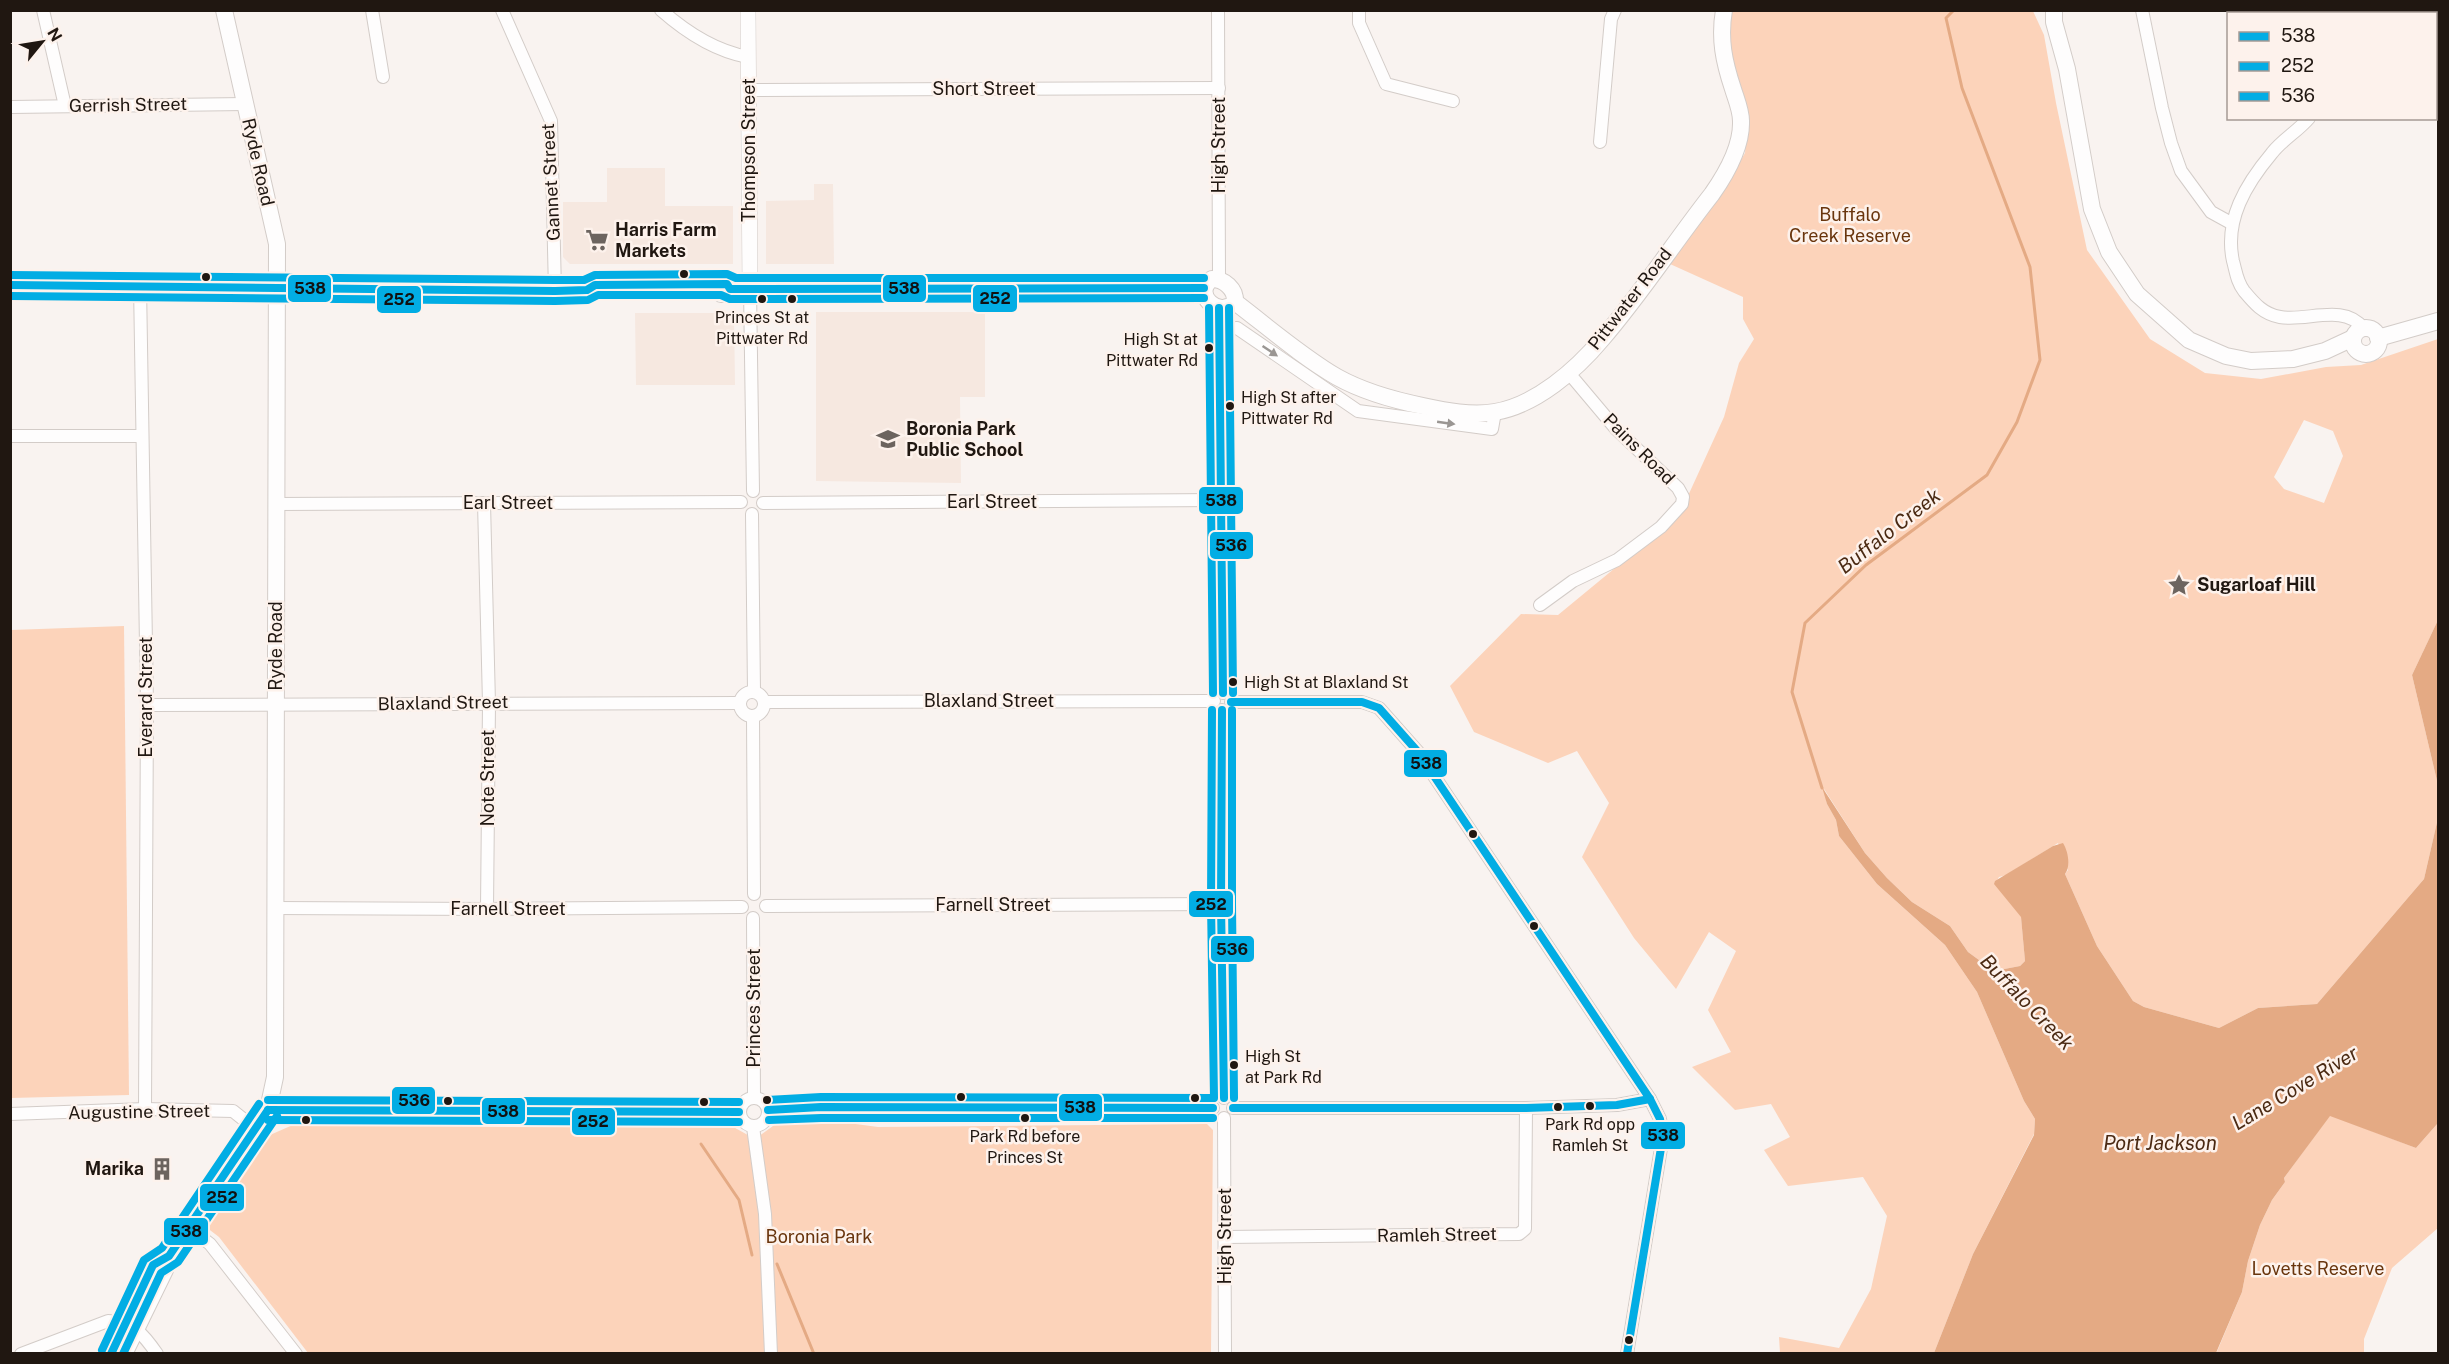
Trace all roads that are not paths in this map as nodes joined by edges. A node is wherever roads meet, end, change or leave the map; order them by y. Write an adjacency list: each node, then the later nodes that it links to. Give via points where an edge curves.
1 (43, 10): 19 (street)
2 (224, 10): 18 (main road, Ryde Road)
3 (372, 10): 14 (street)
4 (502, 10): 30 (street, Gannet Street, via 551,121)
5 (661, 10): 13 (street, via 705,42)
6 (748, 10): 13 (street, Thompson Street)
7 (1218, 10): 15 (street, High Street)
8 (1359, 10): 17 (street, via 1359,23 1386,84)
9 (1614, 10): 22 (street)
10 (1724, 10): 37 (main road, Pittwater Road, via 1722,53 1741,122 1731,160 1712,195 1602,340)
11 (2142, 10): 23 (street, via 2170,143 2181,171 2211,212)
12 (2051, 14): 36 (main road, via 2067,69 2078,136 2075,141 2079,179 2092,230 2122,285 2163,329 2202,352 2251,367 2294,366)
13 (748, 57): 16 (street, Thompson Street)
14 (383, 77)
15 (1219, 88): 16 (street, Short Street); 24 (street, High Street)
16 (749, 90): 29 (street, Thompson Street)
17 (1453, 101)
18 (245, 104): 19 (street, Gerrish Street); 28 (main road, Ryde Road, via 277,244)
19 (64, 106): 20 (street, Gerrish Street)
20 (10, 107)
21 (2307, 120): 23 (street, via 2273,152 2249,186)
22 (1600, 142)
23 (2231, 223): 36 (street, via 2230,249 2238,283 2259,310 2280,317 2346,315 2356,321)
24 (1219, 279): 27 (main road, via 1212,279); 31 (main road, via 1233,291)
25 (10, 285): 26 (main road)
26 (140, 285): 28 (main road); 40 (street, Everard Street)
27 (1204, 288): 29 (main road); 32 (main road, via 1205,297)
28 (277, 289): 30 (main road); 46 (main road, Ryde Road)
29 (750, 289): 30 (main road, via 730,289 727,294 596,295 587,290); 41 (street)
30 (555, 291)
31 (1235, 302): 32 (main road, via 1225,309); 38 (main road, Pittwater Road, via 1307,357 1353,385 1428,407)
32 (1219, 308): 34 (street)
33 (2439, 321): 35 (main road)
34 (1219, 328): 38 (street, one-way to 38, via 1237,328 1358,411 1492,429); 42 (street)
35 (2378, 338): 36 (main road, via 2371,329); 36 (main road, via 2372,353 2364,354)
36 (2357, 339)
37 (1568, 372): 38 (main road, Pittwater Road, via 1538,395); 48 (street, Pains Road, via 1616,429 1683,497 1682,504 1661,527 1617,560 1572,581)
38 (1495, 412)
39 (10, 436): 40 (street)
40 (142, 436): 54 (street, Everard Street)
41 (753, 491): 43 (street, via 743,495); 45 (street, via 760,494)
42 (1221, 500): 45 (street, Earl Street); 52 (street)
43 (741, 502): 44 (street, Earl Street); 47 (street, via 742,509)
44 (484, 503): 46 (street, Earl Street); 50 (street, Note Street)
45 (763, 503): 47 (street)
46 (275, 504): 55 (main road, Ryde Road)
47 (752, 514): 49 (street)
48 (1540, 605)
49 (754, 692): 51 (street); 53 (street, via 744,694)
50 (489, 702): 53 (street, Blaxland Street); 55 (street, Blaxland Street); 62 (street, Note Street)
51 (764, 702): 52 (street, Blaxland Street); 56 (street, via 761,712)
52 (1222, 702): 58 (street); 66 (street, Blaxland Street, via 1362,702 1379,708 1418,752)
53 (740, 703): 56 (street, via 743,712)
54 (147, 705): 55 (street, Blaxland Street); 70 (street, Everard Street)
55 (276, 705): 61 (main road, Ryde Road)
56 (753, 716): 57 (street)
57 (754, 894): 59 (street, via 763,898); 60 (street, via 745,898)
58 (1221, 904): 59 (street, Farnell Street); 65 (street)
59 (766, 906): 63 (street, via 763,914)
60 (742, 907): 62 (street, Farnell Street); 63 (street)
61 (274, 908): 62 (street, Farnell Street); 71 (main road, Ryde Road, via 275,1077)
62 (487, 909)
63 (753, 918): 64 (street, Princes Street)
64 (754, 1098): 72 (street); 73 (street, via 742,1103)
65 (1224, 1098): 67 (street, via 1215,1102); 68 (street)
66 (1650, 1099): 69 (street, via 1617,1105); 88 (street, via 1663,1136)
67 (1213, 1108): 72 (street); 75 (street, via 1217,1116)
68 (1233, 1108): 69 (street); 75 (street)
69 (1526, 1108): 79 (street, Ramleh Street, via 1525,1229 1519,1234)
70 (145, 1109): 74 (street, Augustine Street); 77 (street, Augustine Street, via 233,1111 248,1123)
71 (268, 1110): 73 (street); 77 (main road, Ryde Road)
72 (768, 1110): 76 (street, via 765,1121)
73 (739, 1112): 76 (street, via 745,1124)
74 (10, 1114)
75 (1224, 1118): 79 (street, High Street)
76 (753, 1127): 86 (street, via 765,1214)
77 (250, 1138): 78 (main road, Ryde Road)
78 (188, 1227): 80 (main road, Ryde Road); 85 (street, via 210,1244)
79 (1225, 1237): 87 (street, High Street)
80 (130, 1327): 81 (street, via 108,1321); 82 (main road, Ryde Road); 83 (main road, Ryde Road); 84 (street, via 140,1331)
81 (21, 1353)
82 (111, 1353)
83 (124, 1353)
84 (157, 1353)
85 (296, 1353)
86 (771, 1353)
87 (1225, 1353)
88 (1627, 1353)

